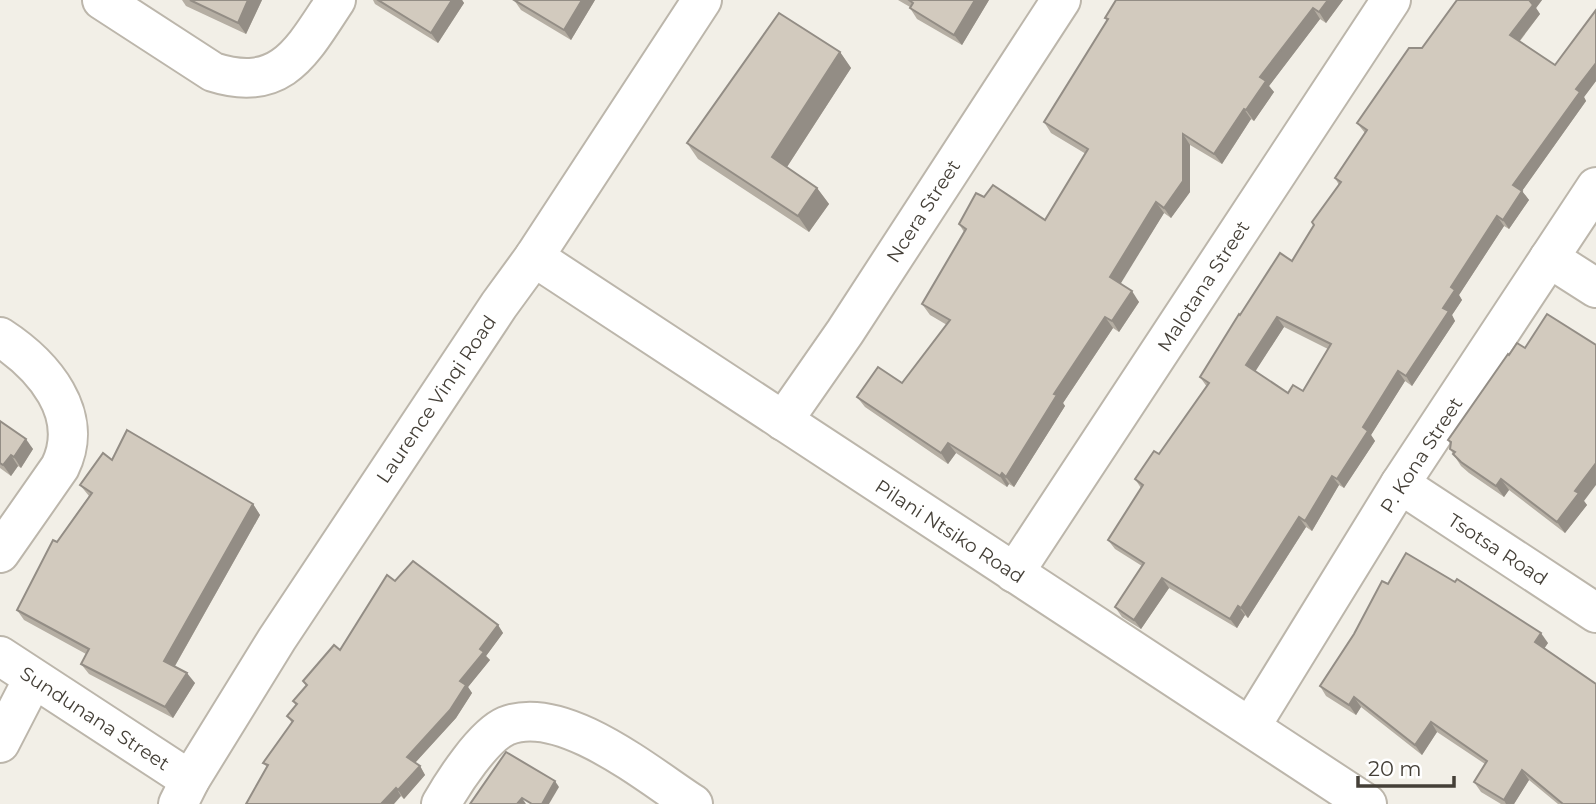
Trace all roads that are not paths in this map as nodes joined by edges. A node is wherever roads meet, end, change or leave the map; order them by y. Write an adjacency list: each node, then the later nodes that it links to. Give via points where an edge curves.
1 (102, 0): 2 (street, via 213,72 250,79 268,76 288,64)
2 (336, 0)
3 (702, 0): 7 (street, Laurence Vinqi Road)
4 (1061, 0): 11 (street, Ncera Street)
5 (1391, 0): 14 (street, Malotana Street)
6 (1596, 187): 8 (street, P. Kona Street)
7 (534, 257): 11 (street, Pilani Ntsiko Road); 20 (street, Laurence Vinqi Road, via 364,506)
8 (1549, 258): 9 (street); 12 (street, P. Kona Street)
9 (1596, 288)
10 (0, 337): 13 (street, via 17,347 53,387 65,409 69,432 68,452 60,467)
11 (783, 421): 14 (street, Pilani Ntsiko Road)
12 (1400, 484): 15 (street, Tsotsa Road); 18 (street, P. Kona Street)
13 (0, 553)
14 (1014, 573): 18 (street, Pilani Ntsiko Road)
15 (1596, 614)
16 (0, 656): 17 (street, Sundunana Street)
17 (33, 679): 19 (street); 20 (street, Sundunana Street, via 118,732)
18 (1251, 726): 23 (street, Pilani Ntsiko Road)
19 (0, 743)
20 (184, 792)
21 (441, 804): 22 (street, via 485,743 504,727 527,721 552,724 598,743)
22 (693, 804)
23 (1367, 804)

